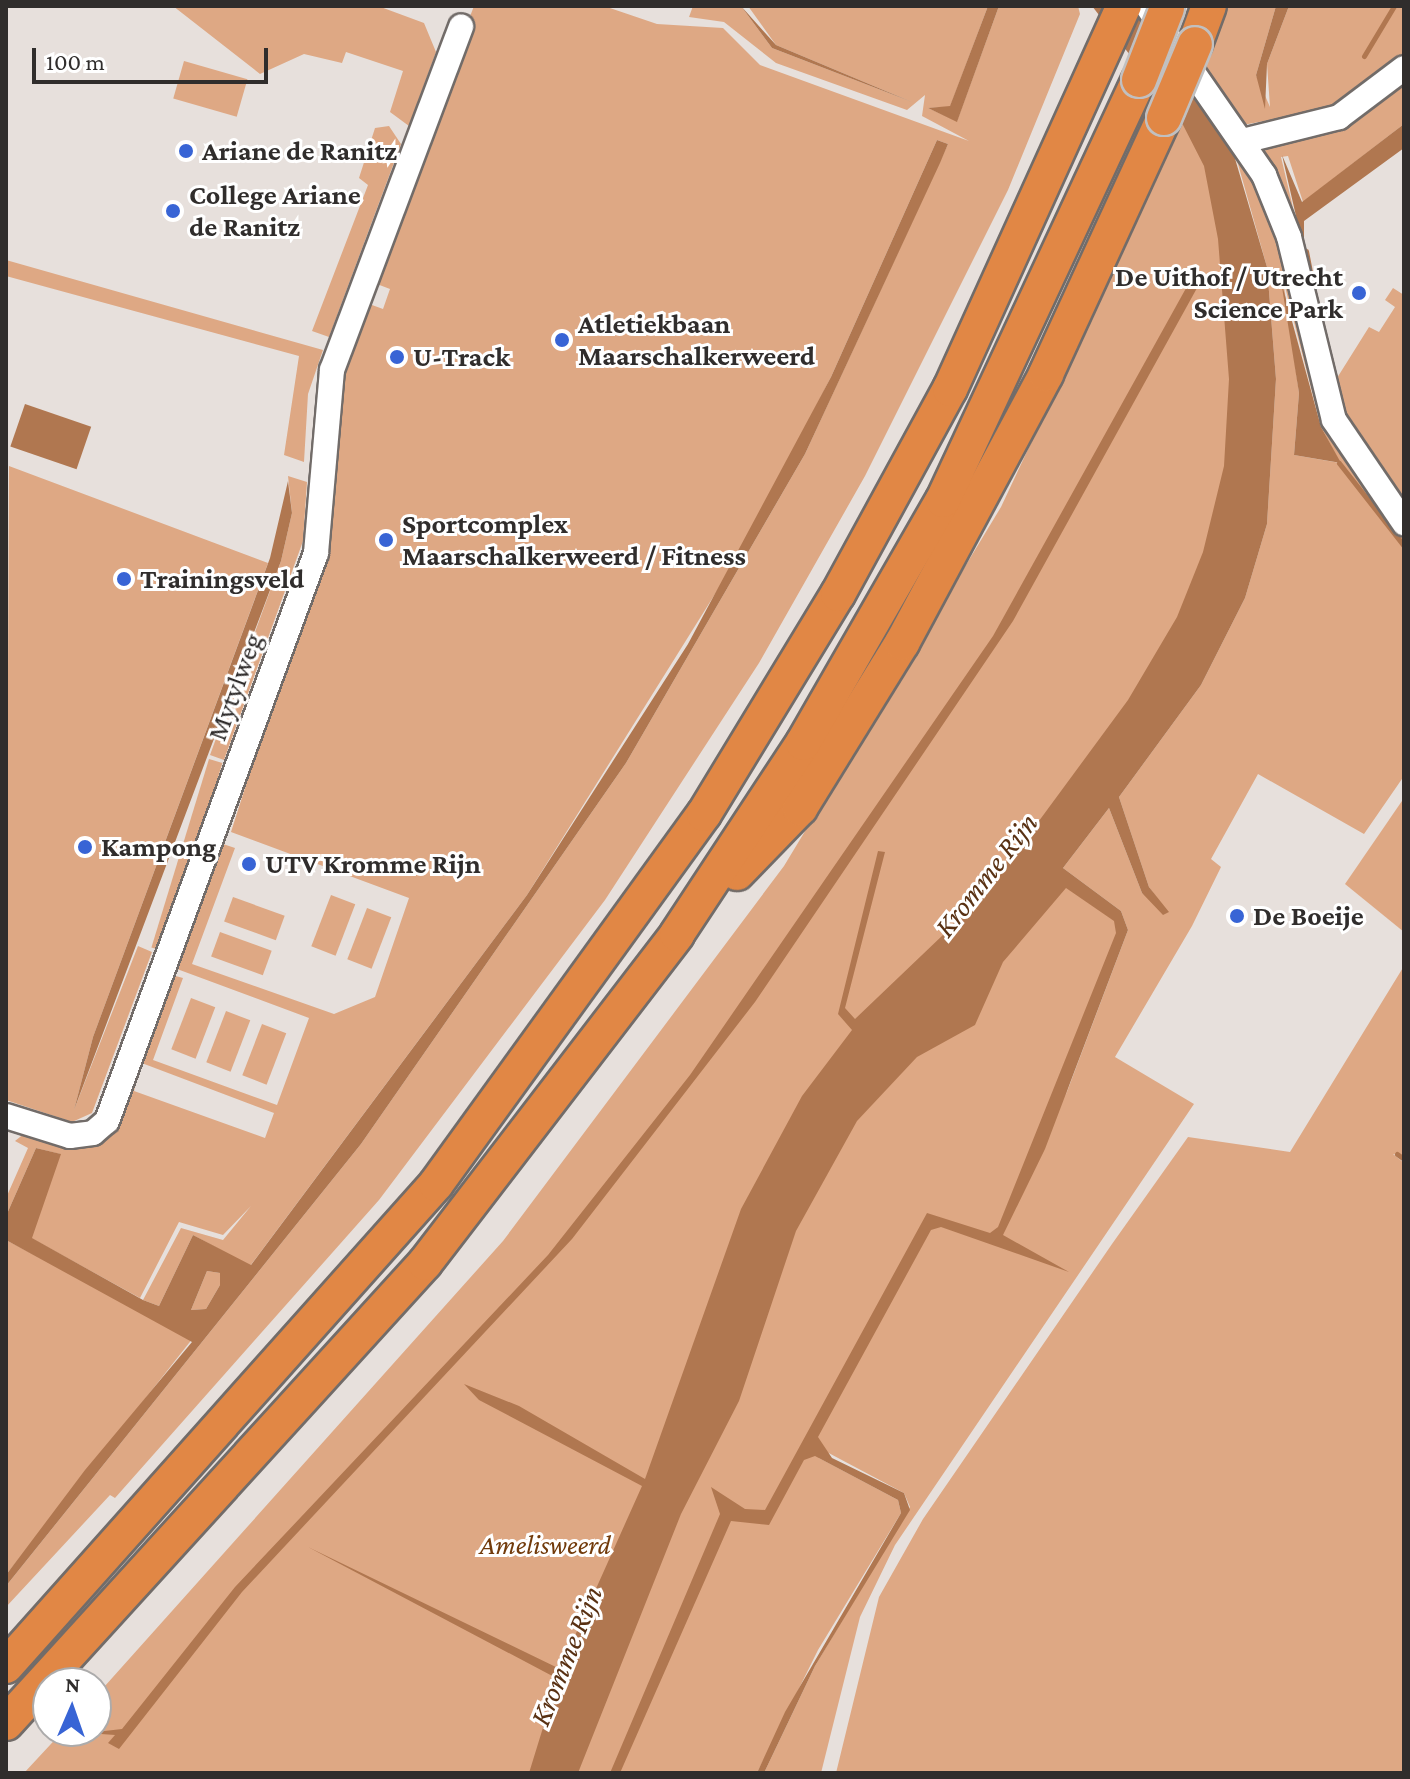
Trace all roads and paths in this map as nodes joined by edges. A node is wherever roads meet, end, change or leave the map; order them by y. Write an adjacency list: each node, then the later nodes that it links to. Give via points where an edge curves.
1 (1124, 6): 10 (highway, via 1024,238 901,482 779,694 624,933 339,1299)
2 (1209, 6): 8 (highway, bridge, via 1164,118 1013,440 863,708 800,808)
3 (1161, 7): 6 (street); 8 (highway, bridge, via 1139,80 943,500 803,743)
4 (461, 26): 9 (street, Mytylweg, via 328,384 316,553 107,1121 93,1133 70,1136)
5 (1404, 68): 6 (street, via 1339,117)
6 (1243, 141): 7 (street, via 1289,237 1319,377 1342,439)
7 (1404, 523)
8 (677, 934): 11 (highway, via 425,1263)
9 (6, 1116)
10 (6, 1666)
11 (6, 1723)

